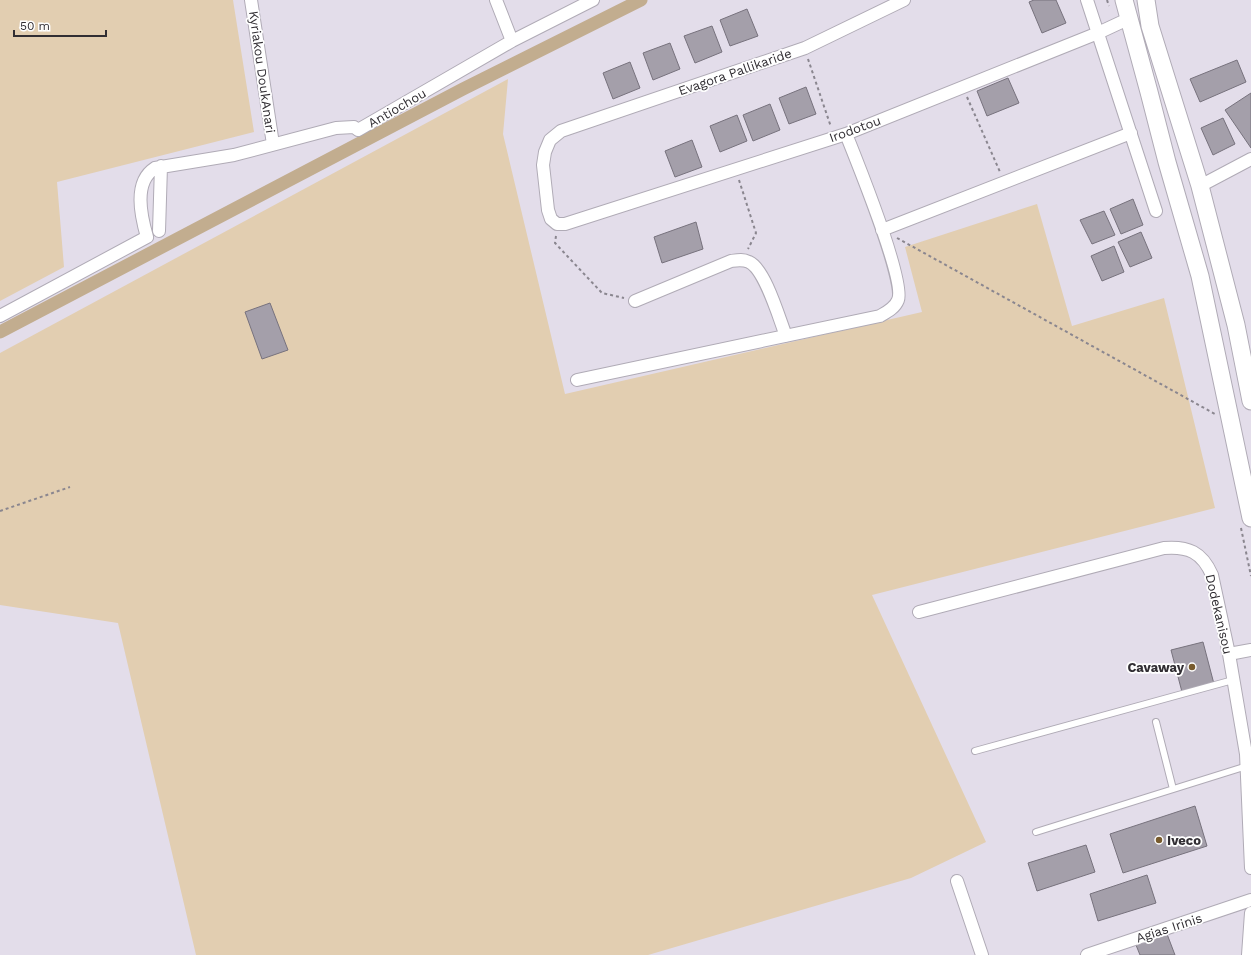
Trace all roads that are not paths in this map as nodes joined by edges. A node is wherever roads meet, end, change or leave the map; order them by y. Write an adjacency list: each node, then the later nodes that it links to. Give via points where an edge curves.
1 (251, 0): 13 (street, Kyriakou DoukAnari)
2 (496, 0): 10 (street)
3 (593, 0): 10 (street, Antiochou)
4 (904, 0): 18 (street, Evagora Pallikaride, via 805,48 561,131 550,140 543,164 548,210 551,219)
5 (1087, 0): 9 (street)
6 (1124, 0): 8 (main road)
7 (1146, 0): 16 (main road, via 1150,26)
8 (1122, 22): 9 (street, Irodotou); 26 (main road, via 1149,92 1200,276)
9 (1098, 33): 11 (street); 12 (street, Irodotou)
10 (512, 41): 13 (street, Antiochou, via 358,130 354,127 336,128)
11 (1131, 132): 17 (street); 19 (street)
12 (846, 134): 18 (street, Irodotou, via 575,221); 19 (street)
13 (272, 144): 15 (street, Antiochou, via 234,155)
14 (1251, 159): 16 (street)
15 (160, 166): 20 (street); 22 (street, via 146,176 142,189 141,208 147,237)
16 (1200, 186): 25 (main road, via 1236,325)
17 (1156, 210)
18 (557, 224)
19 (882, 230): 23 (street, via 900,292 893,307 880,316)
20 (159, 231)
21 (634, 301): 23 (street, via 731,261 742,259 750,262 760,272)
22 (0, 316)
23 (786, 336): 24 (street)
24 (577, 380)
25 (1251, 401)
26 (1245, 520)
27 (919, 612): 29 (street, Dodekanisou, via 1164,548 1185,548 1198,554 1212,575)
28 (1251, 650): 29 (street)
29 (1229, 654): 30 (street, Dodekanisou)
30 (1233, 680): 32 (lane); 33 (street, Dodekanisou)
31 (1156, 722): 34 (lane)
32 (975, 751)
33 (1247, 766): 34 (lane); 36 (street, Dodekanisou)
34 (1173, 789): 35 (lane)
35 (1036, 832)
36 (1251, 868)
37 (957, 881): 40 (street)
38 (1251, 900): 41 (street, Agias Irinis)
39 (1251, 913): 42 (street)
40 (982, 955)
41 (1087, 955)
42 (1248, 955)

